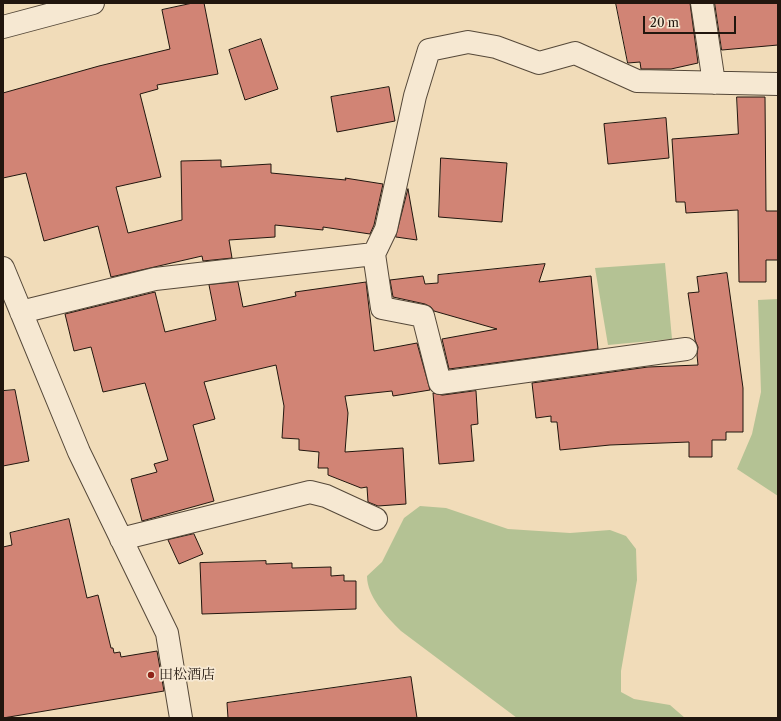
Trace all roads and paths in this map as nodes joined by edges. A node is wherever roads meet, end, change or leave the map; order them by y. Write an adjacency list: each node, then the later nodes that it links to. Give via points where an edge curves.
1 (93, 3): 3 (street)
2 (702, 3): 4 (street)
3 (3, 27)
4 (714, 83): 5 (street); 6 (street, via 637,80 575,53 539,63 496,47 468,42 429,50 415,96 386,229)
5 (778, 84)
6 (374, 254): 8 (street, via 155,279); 9 (street, via 382,308 423,316 440,383)
7 (3, 268): 8 (street)
8 (21, 312): 11 (street, via 79,452)
9 (686, 349)
10 (376, 519): 11 (street, via 326,496 310,492)
11 (121, 539): 12 (street, via 166,633)
12 (181, 718)

